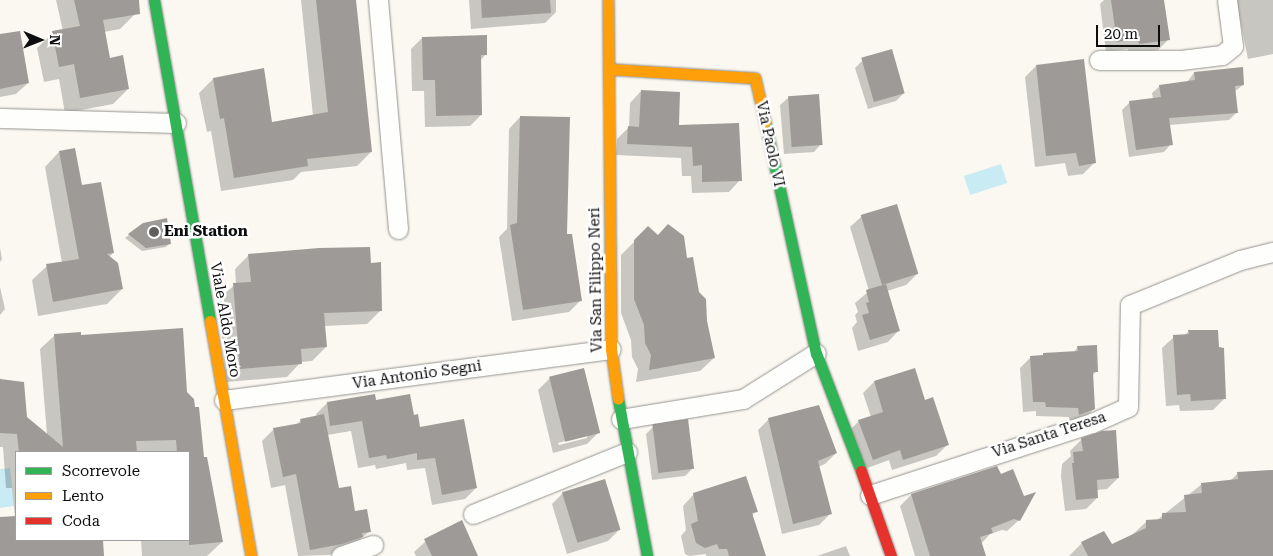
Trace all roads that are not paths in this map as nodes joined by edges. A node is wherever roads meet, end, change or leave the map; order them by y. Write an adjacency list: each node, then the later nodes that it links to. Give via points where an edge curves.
1 (154, 0): 8 (street, Viale Aldo Moro)
2 (378, 0): 9 (street)
3 (608, 0): 6 (street, Via San Filippo Neri)
4 (1227, 0): 5 (street, via 1234,46 1222,55 1181,60)
5 (1099, 60)
6 (609, 69): 11 (street, Via San Filippo Neri); 12 (street, Via Paolo VI, via 755,78)
7 (0, 118): 8 (street)
8 (176, 123): 13 (street, Viale Aldo Moro)
9 (398, 229)
10 (1273, 252): 16 (street, Via Santa Teresa, via 1240,260 1130,305 1128,407 1092,423)
11 (611, 349): 13 (street, Via Antonio Segni); 14 (street, Via San Filippo Neri)
12 (816, 353): 14 (street, via 743,399); 16 (street, Via Paolo VI)
13 (224, 400): 19 (street, Viale Aldo Moro)
14 (621, 419): 15 (street, Via San Filippo Neri)
15 (627, 452): 17 (street); 21 (street, Via San Filippo Neri)
16 (870, 495): 22 (street, Via Paolo VI)
17 (473, 514)
18 (373, 545): 20 (street)
19 (251, 556)
20 (341, 556)
21 (647, 556)
22 (891, 556)

